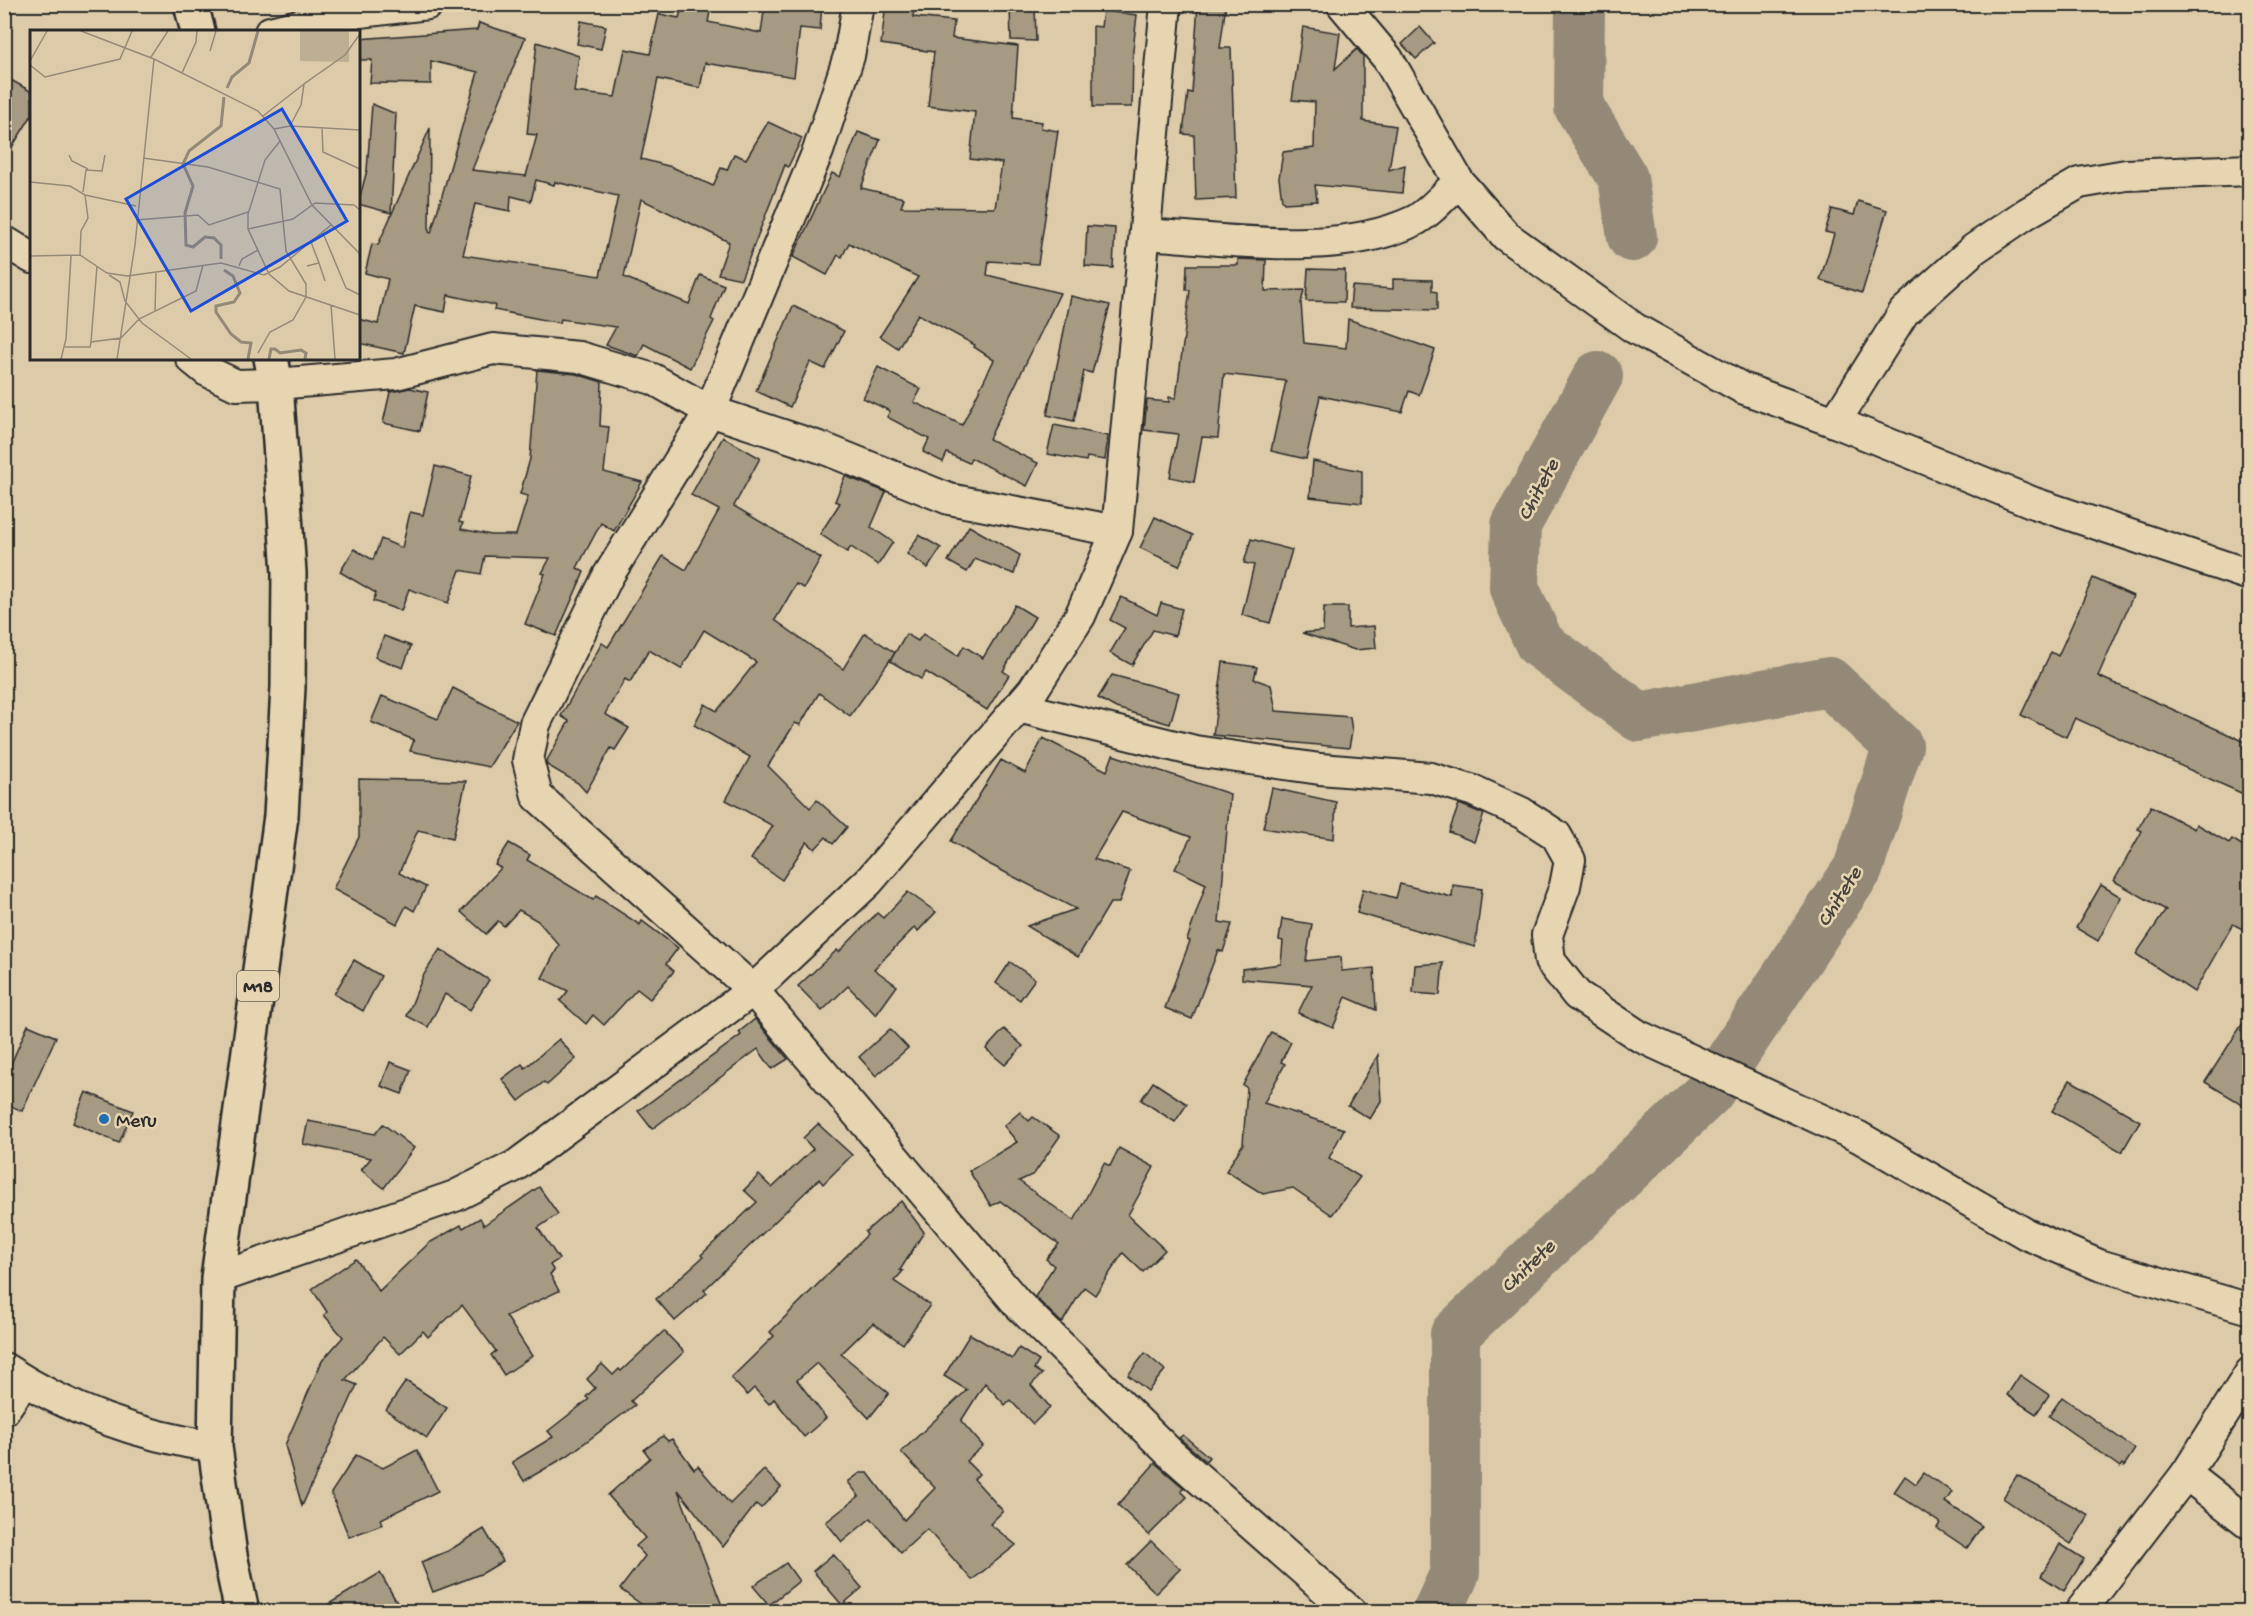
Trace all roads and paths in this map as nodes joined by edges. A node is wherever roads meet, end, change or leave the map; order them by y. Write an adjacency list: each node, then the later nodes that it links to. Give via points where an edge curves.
1 (191, 4): 7 (main road)
2 (428, 4): 6 (street)
3 (858, 4): 16 (street, via 849,56 818,151)
4 (1166, 4): 11 (street)
5 (1342, 4): 10 (street, via 1388,58)
6 (344, 9): 8 (street)
7 (198, 30)
8 (276, 30)
9 (2250, 170): 17 (street, via 2126,175 2079,183 2027,213 1974,249 1904,312)
10 (1459, 182): 11 (street, via 1416,220 1372,236 1301,243); 17 (street, via 1506,236 1634,328 1742,388)
11 (1145, 234): 18 (street)
12 (4, 241): 13 (street)
13 (30, 257)
14 (193, 360): 15 (street, via 236,385)
15 (274, 371): 16 (street, via 396,374 493,349 579,357 653,379); 22 (main road, M18, via 289,573 281,816)
16 (710, 411): 18 (street, via 825,449 949,500); 21 (street, via 608,576 535,723 528,760 537,796)
17 (1835, 422): 19 (street, via 2034,503)
18 (1117, 531): 20 (street, via 1080,616)
19 (2250, 575)
20 (1018, 707): 21 (street, via 869,880); 23 (street, via 1195,751 1320,769 1431,778 1474,791 1522,813 1556,836 1570,860 1547,935 1550,961 1577,995 1639,1036 1859,1137 2026,1234 2099,1265)
21 (753, 990): 22 (street, via 515,1166 455,1196); 31 (street, via 1017,1304 1170,1453)
22 (218, 1278): 27 (main road, M18)
23 (2250, 1309)
24 (2250, 1373): 28 (street)
25 (14, 1375): 26 (street); 27 (street, via 112,1423 174,1441)
26 (4, 1410)
27 (215, 1447): 30 (main road, M18, via 230,1555)
28 (2186, 1474): 29 (street); 32 (street)
29 (2250, 1524)
30 (243, 1611)
31 (1351, 1611)
32 (2080, 1611)

